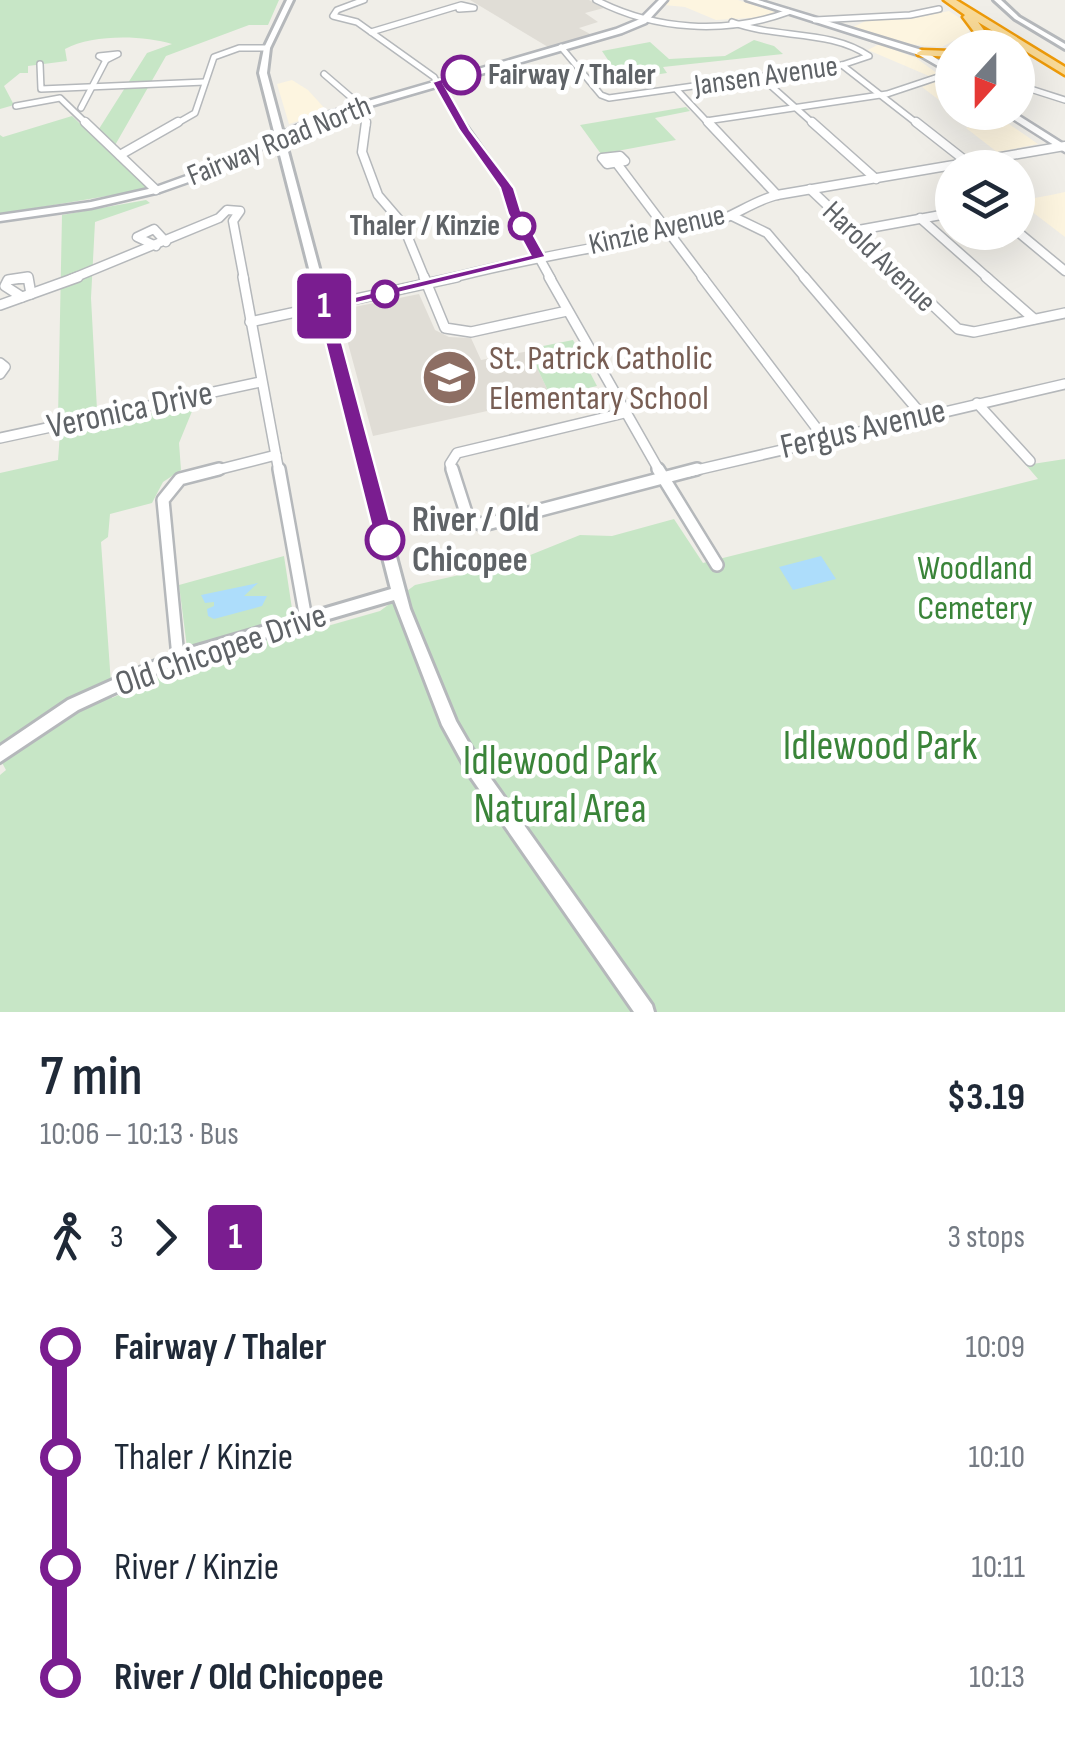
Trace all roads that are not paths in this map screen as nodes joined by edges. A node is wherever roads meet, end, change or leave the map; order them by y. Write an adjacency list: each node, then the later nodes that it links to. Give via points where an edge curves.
1 (290, 0): 18 (street)
2 (364, 0): 15 (street, via 333,13)
3 (596, 0): 12 (street)
4 (661, 0): 12 (main road)
5 (750, 0): 10 (main road)
6 (997, 0): 17 (street)
7 (956, 1): 14 (highway); 21 (highway); 29 (highway)
8 (458, 9): 15 (street)
9 (939, 9): 11 (street)
10 (788, 12): 11 (main road); 13 (street)
11 (815, 20): 19 (main road)
12 (643, 21): 13 (street); 16 (main road, Fairway Road North)
13 (732, 22): 26 (street, Jansen Avenue, via 866,52 867,58)
14 (980, 30)
15 (370, 32): 32 (street)
16 (561, 47): 32 (main road, Fairway Road North); 34 (street, Jansen Avenue, via 608,98)
17 (1065, 47)
18 (267, 48): 31 (street, via 223,51 214,57); 44 (street, via 263,73)
19 (916, 51): 22 (highway); 23 (main road)
20 (106, 60): 33 (street)
21 (1065, 60)
22 (935, 61)
23 (935, 61)
24 (1035, 63): 29 (highway)
25 (40, 64): 33 (street, via 42,89)
26 (842, 65): 30 (street, Jansen Avenue); 36 (street)
27 (935, 70): 36 (street)
28 (324, 74): 38 (street)
29 (1065, 74)
30 (760, 76): 34 (street, Jansen Avenue); 41 (street)
31 (206, 82): 33 (street); 48 (street, via 195,113)
32 (438, 82): 38 (main road, Fairway Road North); 62 (street, via 507,188)
33 (96, 84): 40 (street)
34 (676, 89): 42 (street)
35 (1035, 90): 37 (street)
36 (880, 95): 41 (street); 46 (street)
37 (1065, 100)
38 (360, 105): 44 (main road, Fairway Road North); 64 (street, via 368,127 362,152 378,195 402,222)
39 (16, 106): 48 (street, via 60,98)
40 (81, 108)
41 (796, 108): 42 (street); 51 (street)
42 (706, 121): 54 (street)
43 (1032, 130): 45 (main road)
44 (281, 136): 53 (main road, Fairway Road North); 66 (street)
45 (1062, 149): 47 (street, Kinzie Avenue)
46 (951, 150)
47 (1035, 153)
48 (120, 156): 53 (street)
49 (618, 165): 59 (street)
50 (935, 168): 51 (street, Kinzie Avenue)
51 (876, 179): 52 (street, Kinzie Avenue)
52 (810, 189): 54 (street, Kinzie Avenue); 60 (street, Harold Avenue)
53 (156, 190): 57 (main road, Fairway Road North)
54 (777, 195): 56 (street, Kinzie Avenue)
55 (935, 215): 58 (street)
56 (732, 216): 59 (street, Kinzie Avenue); 77 (street, via 766,233)
57 (0, 218)
58 (920, 218): 60 (street); 69 (street)
59 (668, 231): 62 (street, Kinzie Avenue); 79 (street)
60 (853, 232): 69 (street, Harold Avenue, via 958,330)
61 (1035, 246): 63 (street)
62 (539, 257): 64 (street, Kinzie Avenue); 67 (street)
63 (1065, 271)
64 (427, 285): 66 (street, Kinzie Avenue); 67 (street, via 442,324 457,332)
65 (0, 305): 70 (street, Veronica Drive, via 219,218 232,220)
66 (324, 306): 70 (street, Kinzie Avenue); 84 (street)
67 (567, 311): 76 (street)
68 (1065, 312): 69 (street, Harold Avenue)
69 (1034, 319)
70 (250, 322): 73 (street, Veronica Drive)
71 (0, 363): 72 (street)
72 (0, 374)
73 (260, 382): 78 (street, Veronica Drive); 80 (street, Veronica Drive)
74 (1065, 384): 75 (street, Fergus Avenue)
75 (977, 403): 77 (street, Fergus Avenue); 81 (street)
76 (624, 413): 82 (street); 82 (street, Fergus Avenue, via 457,454 450,464 468,518 483,525)
77 (922, 415): 79 (street, Fergus Avenue)
78 (0, 438)
79 (824, 438): 82 (street, Fergus Avenue)
80 (276, 456): 85 (street, Veronica Drive); 86 (street, via 180,479 163,500)
81 (1030, 461)
82 (661, 478): 83 (street)
83 (717, 565)
84 (398, 593): 85 (street, Old Chicopee Drive); 88 (street, via 450,725 476,771)
85 (306, 619): 86 (street, Old Chicopee Drive)
86 (178, 656): 87 (street, Old Chicopee Drive, via 73,705)
87 (0, 755)
88 (645, 1012)

